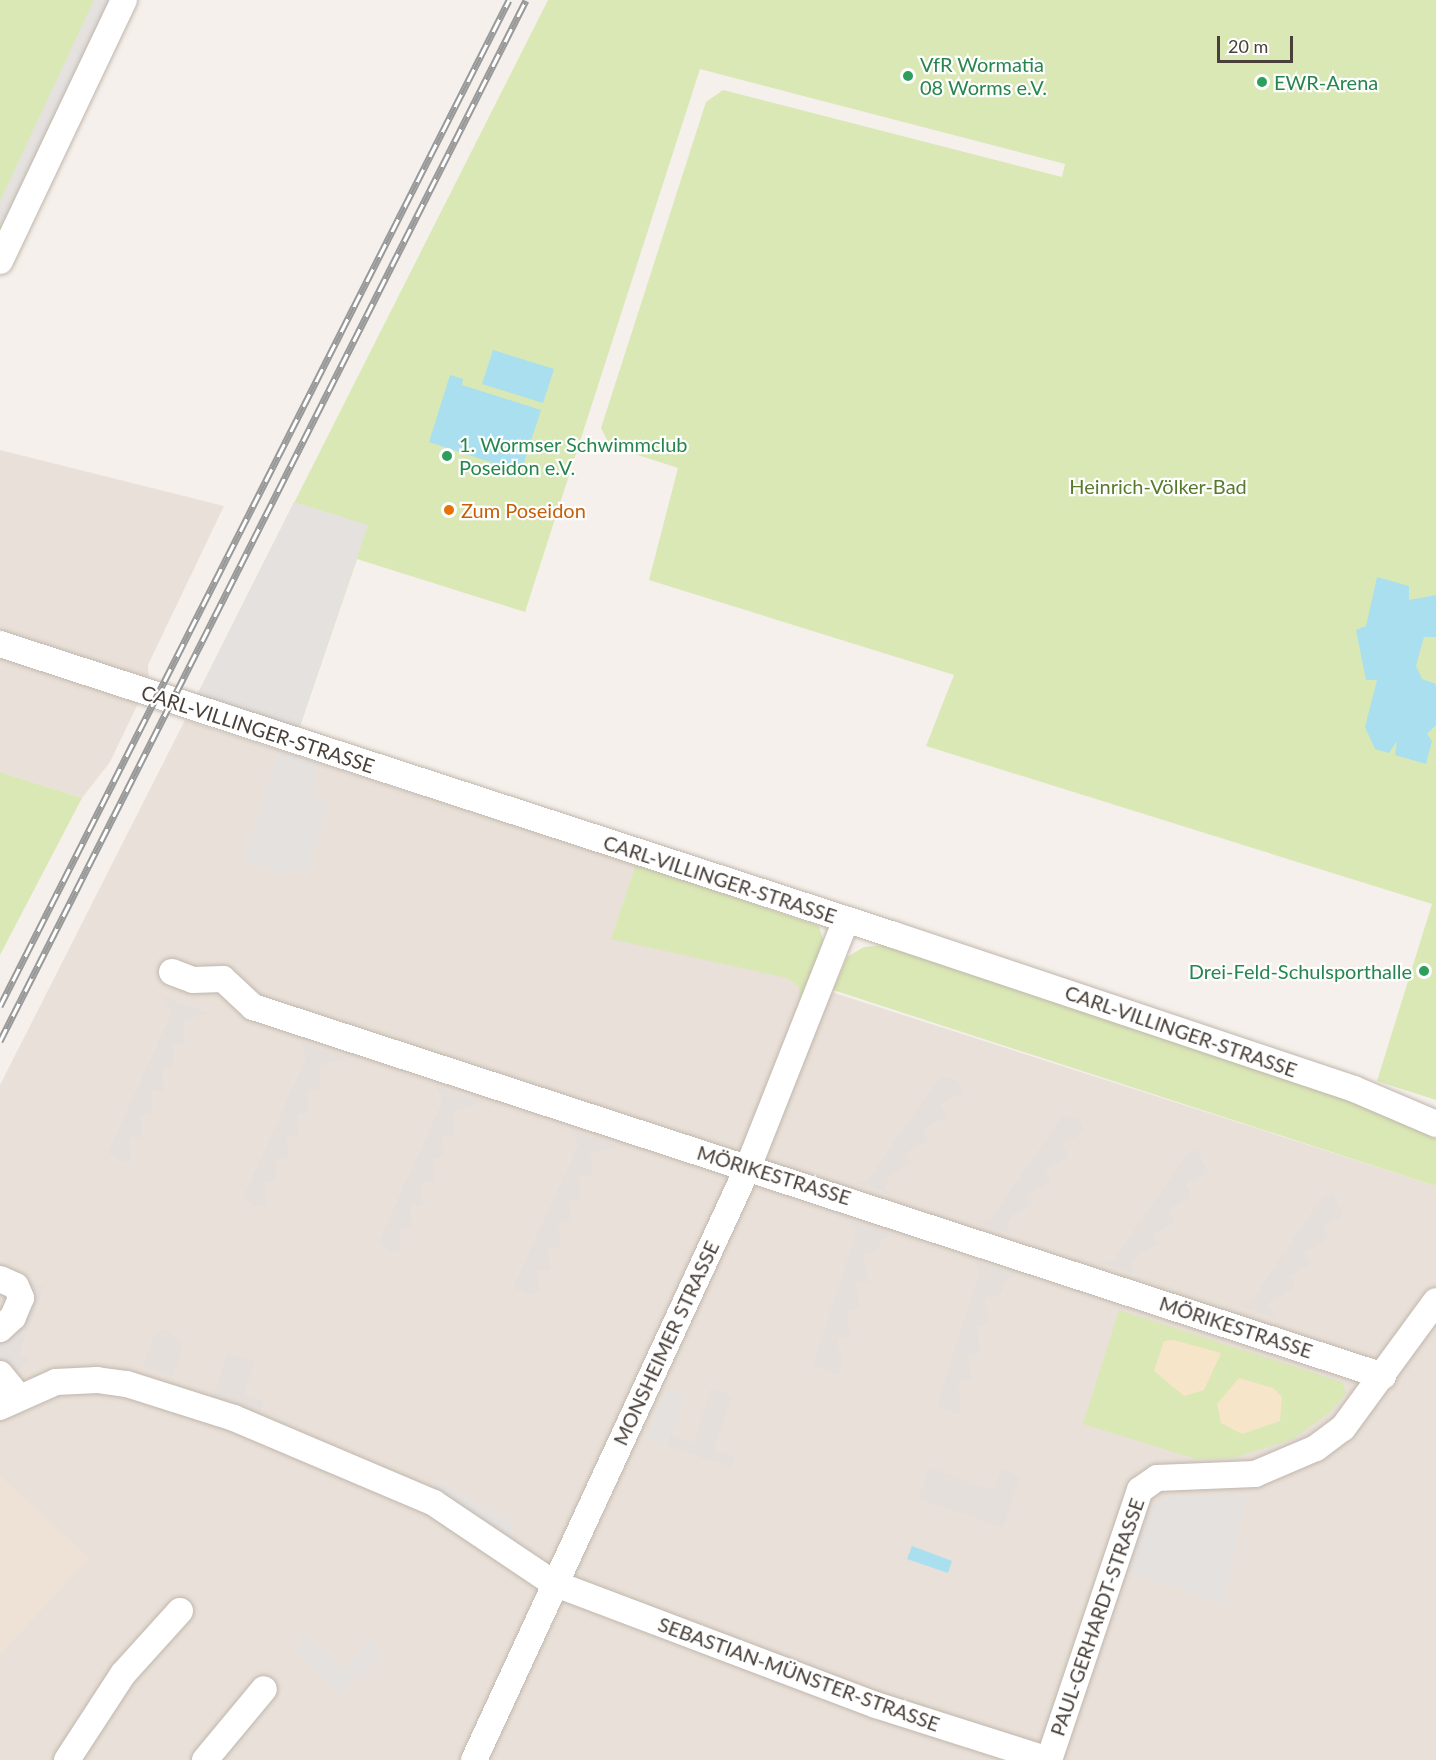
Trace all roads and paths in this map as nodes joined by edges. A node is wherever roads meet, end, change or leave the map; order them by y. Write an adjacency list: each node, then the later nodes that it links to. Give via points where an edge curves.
1 (124, 0): 2 (street)
2 (0, 261)
3 (0, 645): 4 (street, CARL-VILLINGER-STRASSE)
4 (846, 920): 6 (street, CARL-VILLINGER-STRASSE, via 1354,1089); 7 (street, MONSHEIMER STRASSE)
5 (172, 972): 7 (street, MÖRIKESTRASSE, via 193,980 223,979 254,1007)
6 (1436, 1124)
7 (749, 1165): 12 (street, MÖRIKESTRASSE); 14 (street, MONSHEIMER STRASSE)
8 (0, 1279): 10 (street, via 16,1286 21,1298 14,1317)
9 (1436, 1301): 12 (street, PAUL-GERHARDT-STRASSE)
10 (0, 1329)
11 (0, 1374): 13 (street)
12 (1383, 1376): 20 (street, PAUL-GERHARDT-STRASSE, via 1343,1428 1292,1461 1230,1478 1157,1478 1140,1490)
13 (9, 1401): 14 (street, SEBASTIAN-MÜNSTER-STRASSE, via 56,1382 113,1382 234,1418 434,1503)
14 (552, 1583): 19 (street, MONSHEIMER STRASSE); 20 (street, SEBASTIAN-MÜNSTER-STRASSE, via 876,1705)
15 (180, 1611): 17 (street, via 123,1674)
16 (264, 1689): 18 (street)
17 (68, 1760)
18 (205, 1760)
19 (474, 1760)
20 (1048, 1760)

